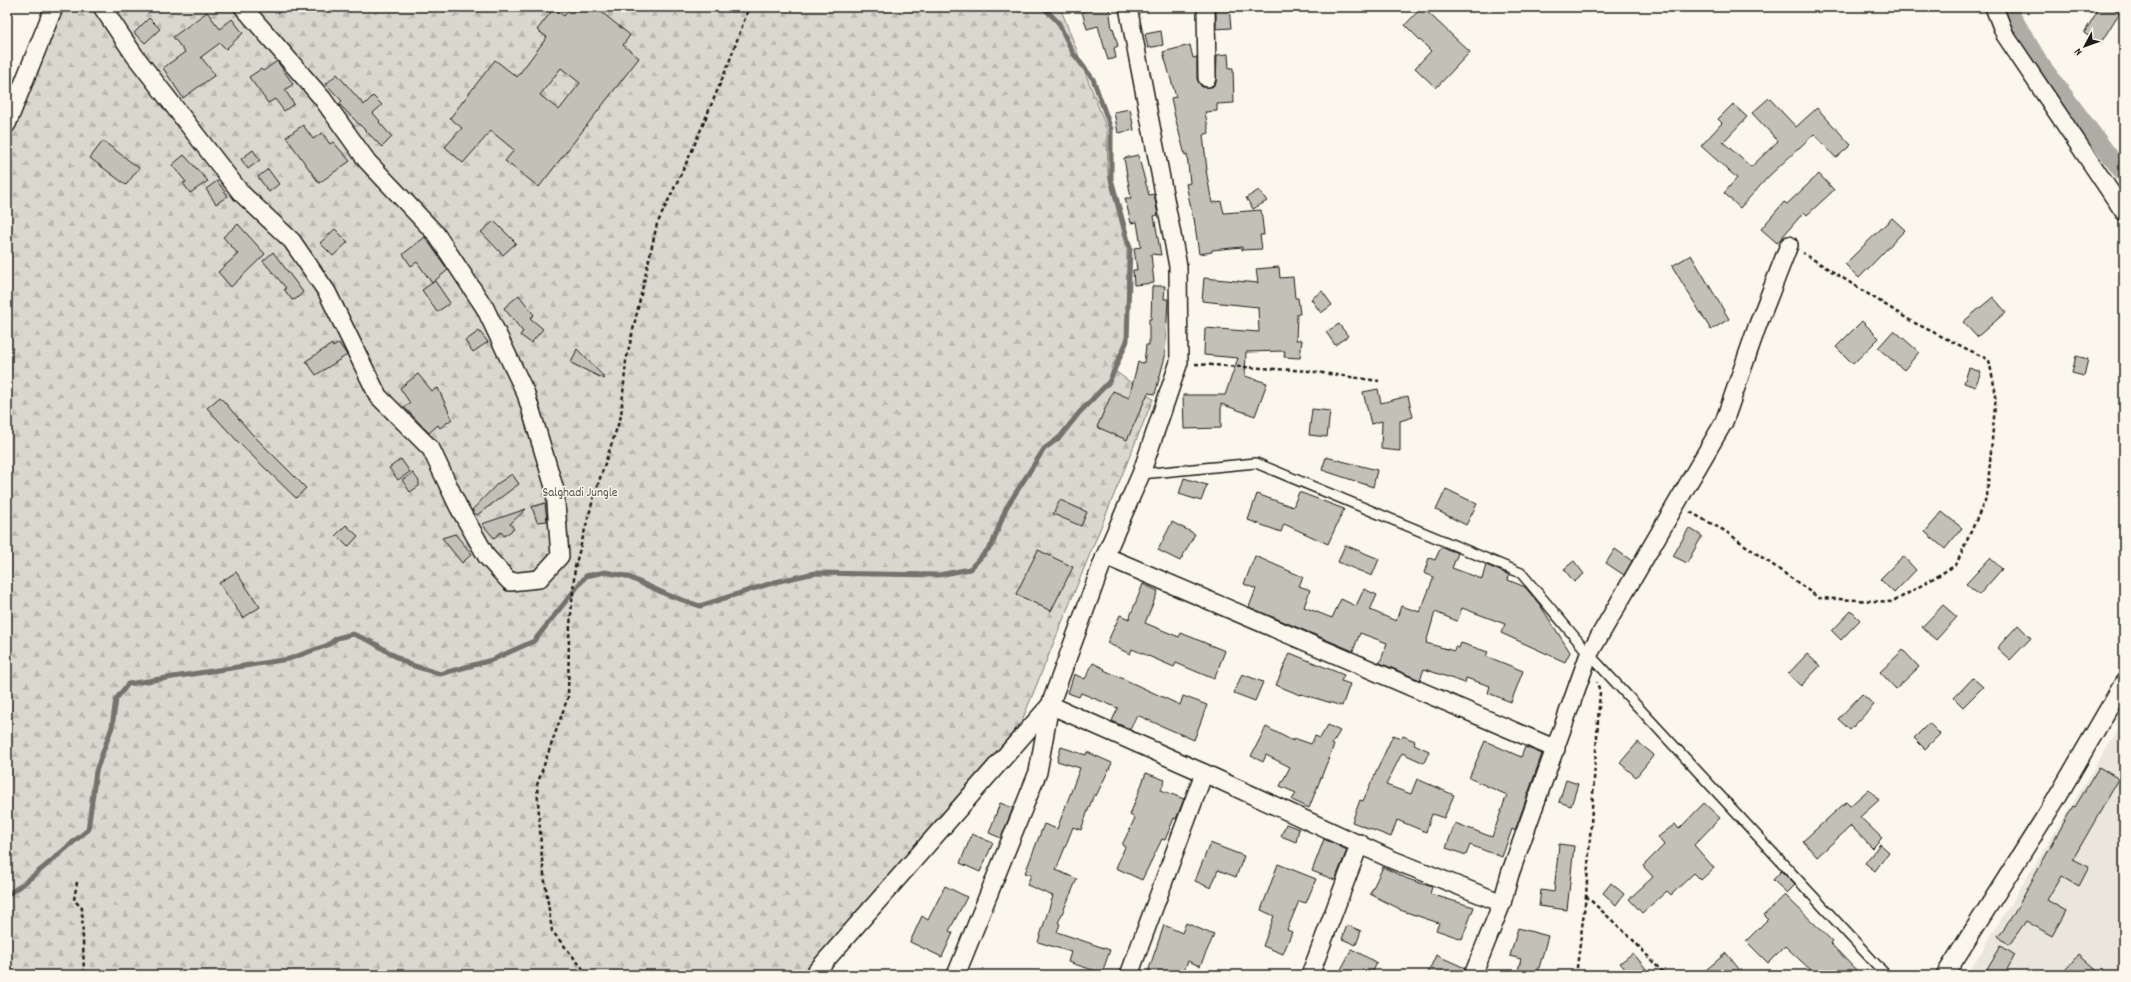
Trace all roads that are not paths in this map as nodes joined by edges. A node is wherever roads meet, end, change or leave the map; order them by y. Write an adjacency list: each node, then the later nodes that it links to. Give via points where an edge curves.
1 (54, 7): 8 (street)
2 (102, 7): 3 (street, via 135,56 241,193 292,242 327,292 378,396 431,449 458,506 487,557 510,582 539,578 560,556 555,490 526,394 485,308 436,234 367,161 322,98)
3 (243, 7)
4 (1128, 7): 11 (street, via 1178,266 1179,362)
5 (1206, 7): 7 (street)
6 (1994, 7): 9 (street, via 2005,35)
7 (1207, 78)
8 (7, 124)
9 (2124, 212)
10 (1789, 244): 13 (street, via 1724,422)
11 (1141, 474): 12 (street); 13 (lane, via 1256,463 1521,573)
12 (1105, 556): 15 (street); 16 (street)
13 (1589, 654): 16 (street); 25 (lane)
14 (2124, 682): 26 (street, via 2055,801)
15 (1050, 705): 17 (street); 20 (street); 21 (street, via 1038,772)
16 (1556, 749): 19 (street)
17 (1204, 772): 18 (street); 22 (street)
18 (1360, 843): 19 (street, via 1393,860); 23 (street)
19 (1502, 902): 24 (street)
20 (813, 975)
21 (956, 975)
22 (1129, 975)
23 (1310, 975)
24 (1473, 975)
25 (1886, 975)
26 (1945, 975)

